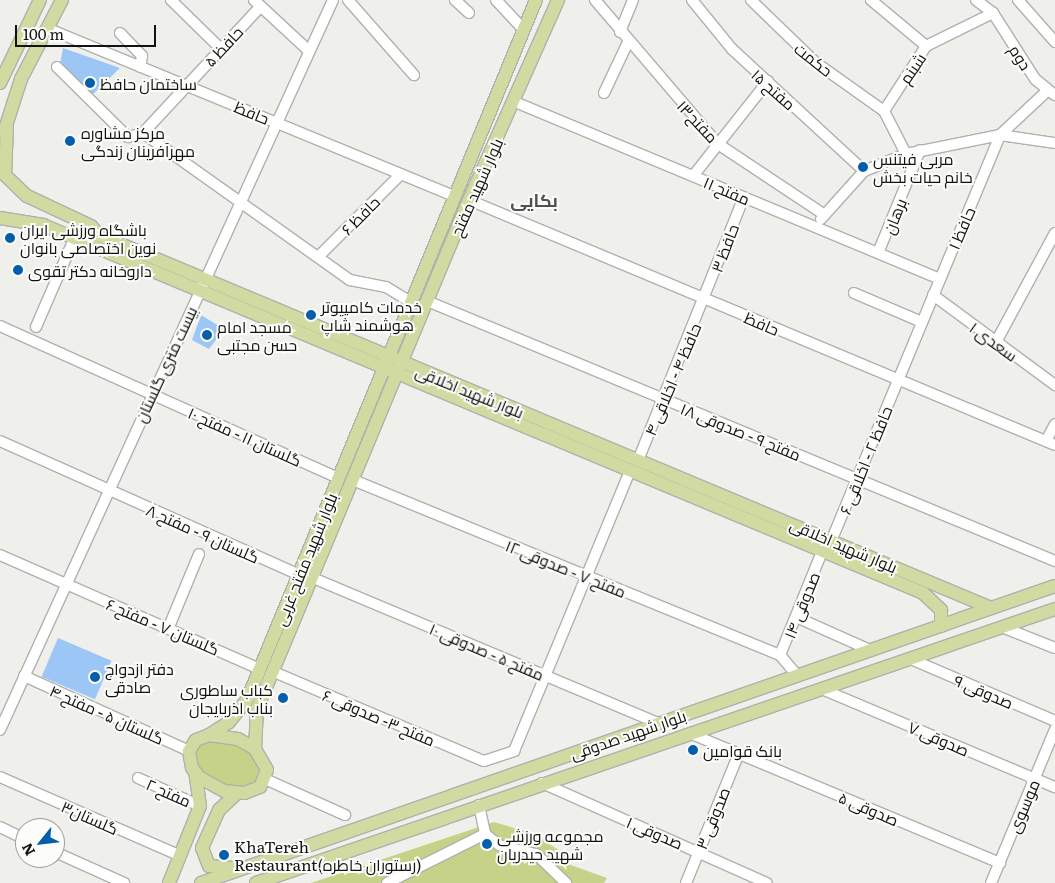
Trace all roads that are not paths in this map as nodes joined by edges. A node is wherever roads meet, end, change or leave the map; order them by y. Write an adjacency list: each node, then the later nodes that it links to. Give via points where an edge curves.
1 (40, 0): 33 (main road)
2 (62, 0): 20 (main road)
3 (172, 0): 27 (street)
4 (333, 0): 28 (street, بیست متری گلستان)
5 (348, 0): 31 (street)
6 (456, 0): 18 (street)
7 (496, 0): 21 (street)
8 (536, 0): 21 (main road, بلوار شهید مفتح)
9 (558, 0): 37 (main road, بلوار شهید مفتح)
10 (595, 0): 22 (street, مفتح۱۳)
11 (633, 0): 22 (street)
12 (692, 0): 32 (street, مفتح ۱۵, via 732,49)
13 (752, 0): 38 (street, حکمت, via 815,62)
14 (871, 0): 26 (street)
15 (976, 0): 19 (street, دوم)
16 (1018, 0): 25 (street)
17 (258, 3): 27 (street, حافظ ۵); 28 (street)
18 (469, 13)
19 (993, 13): 26 (street, شبنم); 36 (street, دوم)
20 (49, 29): 30 (street, حافظ); 40 (main road, via 21,79)
21 (524, 30): 51 (main road, بلوار شهید مفتح)
22 (620, 32): 24 (street, مفتح۱۳)
23 (120, 33): 30 (street, via 142,56)
24 (628, 42): 35 (street); 44 (street, مفتح۱۳)
25 (1055, 42)
26 (926, 46): 38 (street, شبنم)
27 (220, 48): 34 (street, حافظ ۵)
28 (309, 51): 39 (street, بیست متری گلستان)
29 (57, 67): 41 (street, via 128,137)
30 (140, 67): 34 (street, حافظ)
31 (414, 75)
32 (768, 81): 44 (street); 48 (street, مفتح ۱۵)
33 (0, 83)
34 (186, 85): 39 (street, حافظ); 41 (street, حافظ ۵)
35 (604, 93)
36 (1051, 93): 42 (street, حافظ ۱)
37 (515, 102): 50 (street, مفتح ۱۱); 53 (main road, بلوار شهید مفتح)
38 (884, 111): 47 (street)
39 (276, 122): 49 (street, حافظ); 54 (street, بیست متری گلستان)
40 (7, 126): 43 (main road); 62 (main road, بلوار شهید اخلاقی, via 5,176 27,196 91,226 98,235)
41 (143, 133): 54 (street)
42 (1000, 135): 45 (street); 46 (street); 63 (street, حافظ ۱)
43 (0, 142)
44 (718, 144): 50 (street); 55 (street, مفتح۱۳)
45 (1055, 144)
46 (920, 150): 47 (street); 60 (street, برهان)
47 (906, 154): 48 (street)
48 (864, 171): 55 (street)
49 (401, 174): 51 (street, حافظ); 61 (street, حافظ ۶)
50 (693, 176): 52 (street, مفتح ۱۱)
51 (455, 196): 69 (main road, بلوار شهید مفتح)
52 (744, 197): 57 (street, مفتح ۱۱); 67 (street, حافظ ۳)
53 (469, 200): 67 (street, حافظ); 68 (main road, بلوار شهید مفتح)
54 (240, 202): 61 (street); 62 (street, بیست متری گلستان)
55 (825, 215): 57 (street)
56 (0, 218): 59 (main road, بلوار شهید اخلاقی, via 22,220)
57 (815, 227): 60 (street, مفتح ۱۱)
58 (1055, 233): 74 (street)
59 (74, 239): 64 (main road, بلوار شهید اخلاقی); 72 (street)
60 (878, 253): 63 (street, مفتح ۱۱)
61 (318, 257): 69 (street, via 350,280 386,287)
62 (204, 279): 64 (street, بیست متری گلستان); 76 (main road, بلوار شهید اخلاقی)
63 (940, 279): 66 (street, حافظ ۱)
64 (198, 292): 78 (main road, بلوار شهید اخلاقی); 82 (street, بیست متری گلستان)
65 (854, 293): 70 (street)
66 (933, 295): 70 (street, حافظ ۱); 74 (street, سعدی ۱)
67 (705, 299): 79 (street, حافظ); 84 (street, حافظ ۴ - اخلاقی ۴)
68 (427, 301): 75 (main road, بلوار شهید مفتح); 84 (street, مفتح ۹ - صدوقی ۱۸)
69 (411, 302): 73 (main road, بلوار شهید مفتح)
70 (922, 322): 79 (street, حافظ ۱)
71 (0, 326): 82 (street, گلستان ۱۱ - مفتح ۱۰)
72 (36, 327)
73 (396, 340): 75 (main road); 76 (main road, بلوار شهید مفتح)
74 (996, 342): 80 (street, سعدی ۱)
75 (409, 344): 77 (main road, بلوار شهید مفتح)
76 (388, 358): 77 (main road, بلوار شهید اخلاقی); 78 (main road, بلوار شهید مفتح)
77 (398, 369): 78 (main road, بلوار شهید اخلاقی); 83 (main road, بلوار شهید مفتح غربی); 88 (main road, بلوار شهید اخلاقی); 89 (main road, بلوار شهید اخلاقی)
78 (383, 371): 81 (main road, بلوار شهید مفتح غربی)
79 (898, 380): 87 (street, حافظ); 91 (street, حافظ ۲ - اخلاقی ۶)
80 (1055, 385)
81 (376, 389): 83 (main road); 90 (main road, بلوار شهید مفتح غربی)
82 (151, 395): 90 (street, گلستان ۱۱ - مفتح ۱۰); 93 (street, بیست متری گلستان)
83 (388, 395): 92 (main road, بلوار شهید مفتح غربی)
84 (663, 399): 88 (street, حافظ ۴ - اخلاقی ۴); 91 (street, مفتح ۹ - صدوقی ۱۸)
85 (1055, 424): 87 (street)
86 (0, 441): 93 (street, گلستان ۹ - مفتح ۸)
87 (1050, 443)
88 (639, 458): 94 (main road, بلوار شهید اخلاقی)
89 (629, 473): 96 (main road, بلوار شهید اخلاقی); 100 (street)
90 (339, 478): 99 (main road, بلوار شهید مفتح غربی)
91 (857, 479): 94 (street, حافظ ۲ - اخلاقی ۶); 98 (street, مفتح ۹ - صدوقی ۱۸)
92 (353, 480): 100 (street, مفتح ۷ - صدوقی ۱۲); 101 (main road, بلوار شهید مفتح غربی)
93 (108, 490): 99 (street, گلستان ۹ - مفتح ۸); 102 (street, بیست متری گلستان)
94 (832, 539): 104 (main road, بلوار شهید اخلاقی)
95 (200, 554): 111 (street)
96 (821, 554): 105 (main road, بلوار شهید اخلاقی); 108 (street, صدوقی ۱۴)
97 (0, 555): 102 (street, گلستان ۷ - مفتح ۶)
98 (1055, 561)
99 (299, 575): 116 (main road, بلوار شهید مفتح غربی)
100 (586, 577): 114 (street, مفتح ۷ - صدوقی ۱۲); 118 (street)
101 (313, 578): 117 (main road, بلوار شهید مفتح غربی); 118 (street, مفتح ۵ - صدوقی ۱۰)
102 (66, 584): 111 (street, گلستان ۷ - مفتح ۶); 120 (street, بیست متری گلستان)
103 (1055, 586): 106 (main road, بلوار شهید صدوقی)
104 (940, 587): 105 (main road, via 951,603 943,606); 106 (main road, بلوار شهید اخلاقی)
105 (933, 600): 109 (main road, via 944,619)
106 (991, 608): 109 (main road, بلوار شهید صدوقی)
107 (1055, 609): 110 (main road, بلوار شهید صدوقی)
108 (796, 617): 113 (street); 114 (street, صدوقی ۱۴)
109 (940, 626): 113 (main road, بلوار شهید صدوقی)
110 (1002, 627): 112 (street); 115 (main road, بلوار شهید صدوقی)
111 (168, 629): 116 (street, گلستان ۷ - مفتح ۶)
112 (1055, 648)
113 (870, 650): 119 (main road, بلوار شهید صدوقی)
114 (780, 655): 119 (street)
115 (913, 660): 121 (main road, بلوار شهید صدوقی); 122 (street, صدوقی ۹)
116 (260, 668): 127 (main road, بلوار شهید مفتح غربی, via 239,712)
117 (274, 672): 118 (street, مفتح ۳- صدوقی ۶, via 484,761 514,751); 128 (main road, بلوار شهید مفتح غربی, via 256,715)
118 (546, 675): 123 (street, مفتح ۵ - صدوقی ۱۰)
119 (797, 675): 123 (main road, بلوار شهید صدوقی)
120 (24, 676): 125 (street, بیست متری گلستان); 129 (street, گلستان ۵ - مفتح ۴)
121 (824, 690): 126 (main road, بلوار شهید صدوقی); 134 (street, صدوقی ۷)
122 (1055, 721)
123 (661, 724): 149 (main road, بلوار شهید صدوقی)
124 (1055, 729): 134 (street, موسوی)
125 (0, 730)
126 (694, 734): 130 (street, صدوقی ۵); 136 (main road, بلوار شهید صدوقی)
127 (209, 735): 128 (main road, via 238,739); 129 (main road, via 196,740)
128 (255, 750): 135 (main road, via 266,764)
129 (189, 751): 131 (main road)
130 (739, 753): 145 (street, صدوقی ۳); 148 (street, صدوقی ۵)
131 (195, 772): 138 (main road, via 211,785); 140 (main road)
132 (0, 778): 147 (street, گلستان۳)
133 (138, 778): 140 (street, مفتح ۲)
134 (1035, 778): 137 (street, صدوقی ۷); 148 (street, موسوی)
135 (265, 780): 138 (main road, via 255,790); 141 (street)
136 (541, 783): 139 (main road, بلوار شهید صدوقی); 145 (street, صدوقی ۱)
137 (1055, 787)
138 (237, 793): 149 (main road, via 218,810 202,848 209,866)
139 (479, 804): 144 (street); 153 (main road, بلوار شهید صدوقی)
140 (200, 806): 147 (main road)
141 (346, 815)
142 (0, 827): 143 (street)
143 (15, 834)
144 (485, 834): 154 (street); 155 (street, via 498,845 536,854)
145 (699, 851): 156 (street, صدوقی ۳); 157 (street, صدوقی ۱)
146 (65, 856): 150 (street)
147 (180, 856): 151 (main road)
148 (1000, 863): 158 (street, موسوی)
149 (238, 868): 152 (main road, بلوار شهید صدوقی)
150 (124, 883)
151 (169, 883)
152 (201, 883)
153 (256, 883)
154 (387, 883)
155 (566, 883)
156 (686, 883)
157 (768, 883)
158 (991, 883)

